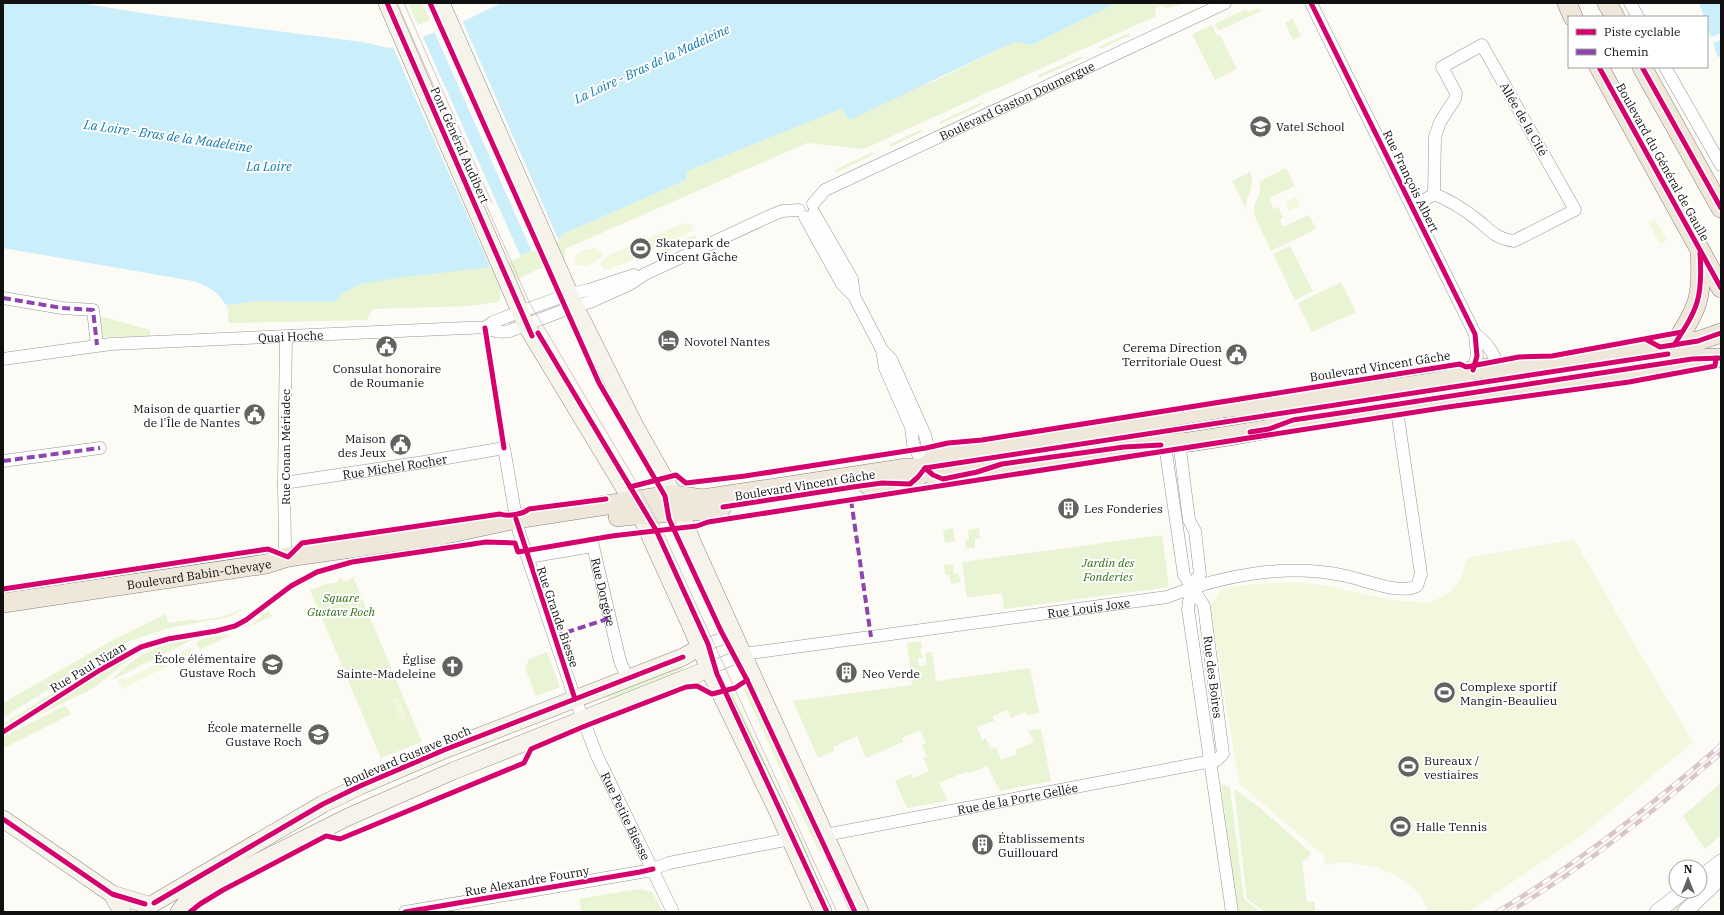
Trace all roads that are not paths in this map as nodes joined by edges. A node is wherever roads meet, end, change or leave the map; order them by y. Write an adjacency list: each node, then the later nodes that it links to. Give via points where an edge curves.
1 (387, 3): 23 (main road, Pont Général Audibert)
2 (441, 3): 22 (main road)
3 (1225, 3): 18 (street, Boulevard Gaston Doumergue, via 831,187 825,190)
4 (1311, 3): 17 (street, Rue François Albert)
5 (1567, 3): 8 (main road)
6 (1607, 3): 9 (main road)
7 (1630, 3): 10 (street)
8 (1573, 16)
9 (1614, 16)
10 (1637, 16)
11 (1600, 68): 19 (main road, Boulevard du Général de Gaulle)
12 (1643, 68): 16 (main road)
13 (1666, 68): 14 (street)
14 (1721, 165)
15 (1434, 194): 15 (street, Allée de la Cité, via 1459,206 1502,240 1514,241 1575,210 1482,45 1442,66 1456,93 1435,137); 17 (street)
16 (1719, 199)
17 (1413, 207): 25 (street, Rue François Albert)
18 (808, 211): 22 (street, via 794,209 777,213 594,300); 39 (street, via 852,279 854,296 882,350 891,359 925,435)
19 (1699, 249): 20 (main road, Boulevard du Général de Gaulle); 28 (main road, via 1700,283 1697,307)
20 (1721, 288)
21 (3, 298): 27 (street, via 62,308 93,310)
22 (572, 300): 23 (street); 41 (main road, via 636,428)
23 (524, 319): 26 (street, Quai Hoche, via 493,322 485,328); 42 (main road, Pont Général Audibert)
24 (1721, 333): 28 (main road, Boulevard Vincent Gâche, via 1698,341)
25 (1476, 334): 31 (street, Rue François Albert, via 1485,340); 32 (street, Rue François Albert, via 1477,356)
26 (286, 337): 27 (street, Quai Hoche); 40 (street, Rue Conan Mériadec)
27 (97, 345): 30 (street, Quai Hoche)
28 (1674, 345): 31 (main road, Boulevard Vincent Gâche, via 1555,364)
29 (1721, 358): 33 (main road, Boulevard Vincent Gâche)
30 (3, 360)
31 (1499, 367): 32 (main road, Boulevard Vincent Gâche)
32 (1473, 370): 33 (main road, Boulevard Vincent Gâche)
33 (1395, 396): 34 (main road, Boulevard Vincent Gâche, via 1261,404); 35 (main road, Boulevard Vincent Gâche, via 1293,420 1269,429); 49 (street, Rue Louis Joxe, via 1420,574 1417,586 1402,589 1346,576 1296,571 1223,578)
34 (1163, 418): 35 (street, Rue des Boires); 39 (main road, Boulevard Vincent Gâche, via 1074,437 991,449 939,452)
35 (1173, 444): 39 (main road, Boulevard Vincent Gâche, via 1124,447 1002,464 978,472 943,478 933,475); 44 (street, Rue des Boires); 46 (street, Rue des Boires)
36 (100, 448): 38 (street)
37 (504, 448): 40 (street, Rue Michel Rocher); 45 (street, Rue Grande Biesse)
38 (3, 460)
39 (925, 468): 41 (main road, Boulevard Vincent Gâche, via 907,468 703,499); 43 (main road, Boulevard Vincent Gâche, via 910,484 882,483)
40 (284, 483): 47 (street, Rue Conan Mériadec, via 285,547)
41 (674, 495): 42 (main road, Boulevard Vincent Gâche); 43 (main road)
42 (636, 508): 43 (main road, Boulevard Vincent Gâche); 45 (main road, Boulevard Babin-Chevaye); 52 (main road, Pont Général Audibert)
43 (681, 512): 51 (main road)
44 (1189, 520): 46 (street); 49 (street, Rue des Boires, via 1195,531 1200,574)
45 (518, 525): 47 (main road, Boulevard Babin-Chevaye); 48 (street, Rue Grande Biesse)
46 (1177, 527): 49 (street, Rue des Boires, via 1184,575)
47 (288, 557): 50 (main road, Boulevard Babin-Chevaye, via 266,564)
48 (528, 557): 55 (street, Rue Dorgère, via 593,546 620,661); 56 (street, Rue Grande Biesse)
49 (1191, 587): 53 (street, Rue Louis Joxe, via 1167,597); 59 (street, Rue des Boires, via 1204,606 1223,754 1217,760)
50 (3, 602)
51 (734, 634): 52 (street); 53 (main road)
52 (700, 647): 54 (main road, Pont Général Audibert); 55 (main road, Boulevard Gustave Roch, via 683,657)
53 (743, 654): 54 (street, Rue Louis Joxe); 62 (main road)
54 (709, 669): 57 (main road); 63 (main road, Pont Général Audibert)
55 (628, 679): 56 (main road, Boulevard Gustave Roch)
56 (575, 699): 57 (street); 58 (main road, Boulevard Gustave Roch)
57 (583, 719): 60 (main road); 65 (street, Rue Petite Biesse, via 597,756)
58 (463, 743): 60 (main road); 70 (main road, Boulevard Gustave Roch, via 323,804)
59 (1210, 761): 62 (street, Rue de la Porte Gellée); 78 (street)
60 (472, 764): 73 (main road, via 348,817 261,859 200,891 188,900)
61 (3, 818): 68 (main road)
62 (825, 835): 77 (main road)
63 (790, 839): 65 (street, via 670,863); 76 (main road, Pont Général Audibert)
64 (1721, 862): 66 (street)
65 (653, 869): 74 (street, Rue Alexandre Fourny); 75 (street, Rue Petite Biesse)
66 (1708, 872)
67 (1721, 877): 80 (street)
68 (112, 894): 70 (main road); 71 (main road)
69 (1674, 899): 79 (street)
70 (144, 907): 72 (main road, via 164,906)
71 (122, 912)
72 (171, 912)
73 (180, 912)
74 (405, 912)
75 (673, 912)
76 (823, 912)
77 (860, 912)
78 (1232, 912)
79 (1657, 912)
80 (1685, 912)

